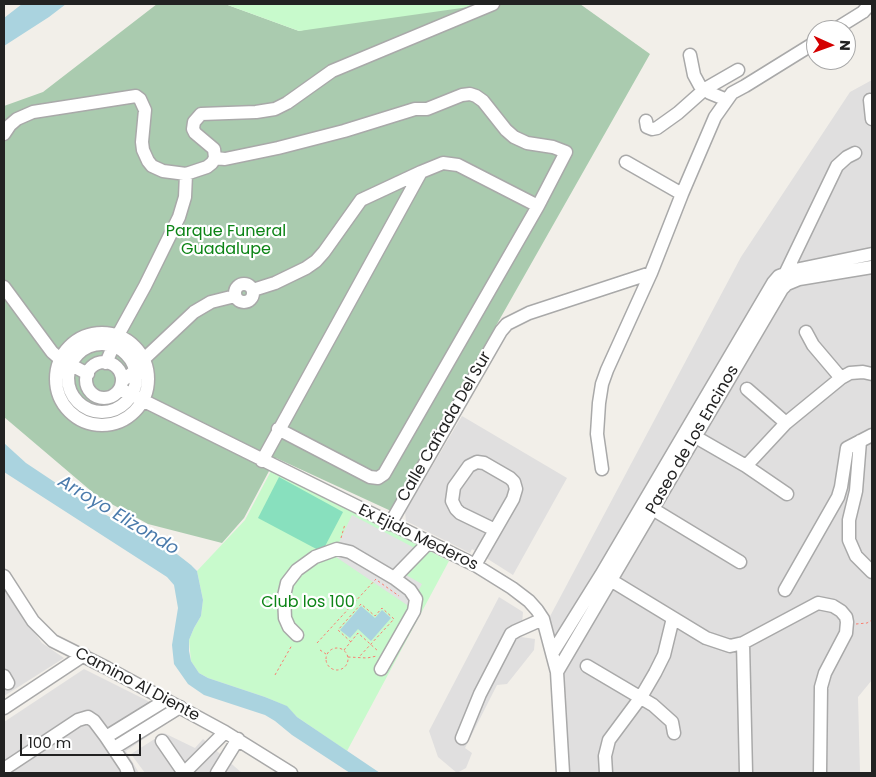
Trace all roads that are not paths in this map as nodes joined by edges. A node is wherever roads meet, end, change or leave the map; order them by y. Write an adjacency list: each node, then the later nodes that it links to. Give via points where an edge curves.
1 (493, 4): 14 (street, via 343,66 275,109 201,114 193,129 214,149)
2 (870, 4): 3 (street)
3 (850, 20)
4 (806, 48): 8 (street, via 732,93)
5 (690, 55): 7 (street, via 694,75)
6 (738, 70): 7 (street)
7 (705, 89): 8 (street); 11 (street, via 657,128 647,127)
8 (727, 100): 18 (street, via 708,131)
9 (870, 100): 10 (street)
10 (872, 119)
11 (646, 121)
12 (4, 134): 17 (street, via 17,119 33,112 136,96 145,110 142,142 148,161 163,171)
13 (855, 153): 23 (street, Paseo de Los Encinos, via 837,166)
14 (214, 158): 17 (street, via 207,167); 19 (street, via 225,159 278,148 415,109 427,109 470,94 483,101 514,137 566,152)
15 (626, 162): 18 (street)
16 (421, 172): 19 (street, via 443,163 458,165); 27 (street, via 361,200 324,252 306,268 253,290 242,284 236,288 235,296 211,302 194,312); 38 (street)
17 (186, 174): 26 (street, via 185,197 179,218)
18 (682, 194): 22 (street)
19 (538, 206): 38 (street, via 381,477 370,477)
20 (872, 254): 23 (street)
21 (872, 267): 23 (street, via 799,279)
22 (651, 273): 44 (street, via 602,384 597,421); 47 (street, Calle Cañada Del Sur, via 529,313 507,324)
23 (786, 278): 39 (street, Paseo de Los Encinos)
24 (4, 287): 28 (street, via 43,342)
25 (806, 332): 33 (street)
26 (115, 341): 27 (street, via 128,341); 28 (street, via 92,345); 29 (street); 30 (street)
27 (144, 360): 30 (street); 36 (street, via 148,387)
28 (66, 362): 31 (street); 36 (street, via 56,373 57,387 61,401 82,420 95,425 116,423 135,412)
29 (106, 362): 31 (street, via 95,365); 34 (street, via 118,369)
30 (136, 370): 34 (street); 36 (street)
31 (88, 374): 34 (street, via 87,385 94,395 105,398 116,394)
32 (872, 374): 33 (street, via 850,373)
33 (841, 378): 37 (street)
34 (121, 385): 36 (street, Ex Ejido Mederos)
35 (747, 389): 37 (street)
36 (138, 398): 42 (street, Ex Ejido Mederos)
37 (786, 423): 43 (street)
38 (278, 430): 42 (street)
39 (690, 434): 43 (street); 46 (street, Paseo de Los Encinos)
40 (872, 435): 41 (street)
41 (860, 441): 52 (street, via 849,540 856,556); 56 (street, via 847,448 838,497)
42 (262, 461): 47 (street, Ex Ejido Mederos)
43 (746, 466): 45 (street)
44 (602, 469)
45 (787, 494)
46 (648, 506): 50 (street); 55 (street, Paseo de Los Encinos)
47 (390, 524): 49 (street, Ex Ejido Mederos)
48 (495, 530): 48 (street, via 460,513 452,501 454,487 469,466 477,462 506,475 516,486 513,499); 51 (street)
49 (429, 542): 51 (street, Ex Ejido Mederos); 53 (street)
50 (740, 562)
51 (474, 565): 58 (street, Ex Ejido Mederos, via 529,601)
52 (872, 572)
53 (388, 574): 59 (street, via 350,552 337,549 315,557 297,570 287,583 285,618); 64 (street, via 414,594 416,606)
54 (4, 576): 62 (street, Camino Al Diente, via 46,636)
55 (606, 578): 57 (street); 61 (street, Paseo de Los Encinos); 65 (street, Paseo de Los Encinos)
56 (785, 590)
57 (672, 618): 60 (street, via 715,642 730,646); 66 (street, via 664,655)
58 (543, 619): 61 (street, Ex Ejido Mederos); 73 (street, via 516,631 508,640)
59 (298, 635)
60 (743, 643): 84 (street); 85 (street, via 818,603 833,606 846,616 844,639 821,687)
61 (553, 652): 65 (street, Ex Ejido Mederos)
62 (84, 655): 67 (street, Camino Al Diente); 68 (street)
63 (587, 666): 66 (street)
64 (381, 669)
65 (557, 672): 82 (street, Ex Ejido Mederos)
66 (641, 697): 71 (street, via 667,716); 83 (street, via 609,740 605,756)
67 (166, 700): 69 (street, Camino Al Diente); 72 (street)
68 (4, 708)
69 (180, 708): 70 (street, Camino Al Diente); 76 (street)
70 (225, 732): 74 (street, Camino Al Diente); 79 (street)
71 (674, 733)
72 (106, 737): 76 (street); 77 (street, via 94,721 84,717)
73 (462, 738)
74 (238, 739): 80 (street); 81 (street, Camino Al Diente)
75 (162, 741): 79 (street)
76 (114, 748): 78 (street)
77 (4, 769)
78 (128, 773)
79 (184, 773)
80 (217, 773)
81 (291, 773)
82 (563, 773)
83 (606, 773)
84 (746, 773)
85 (820, 773)

